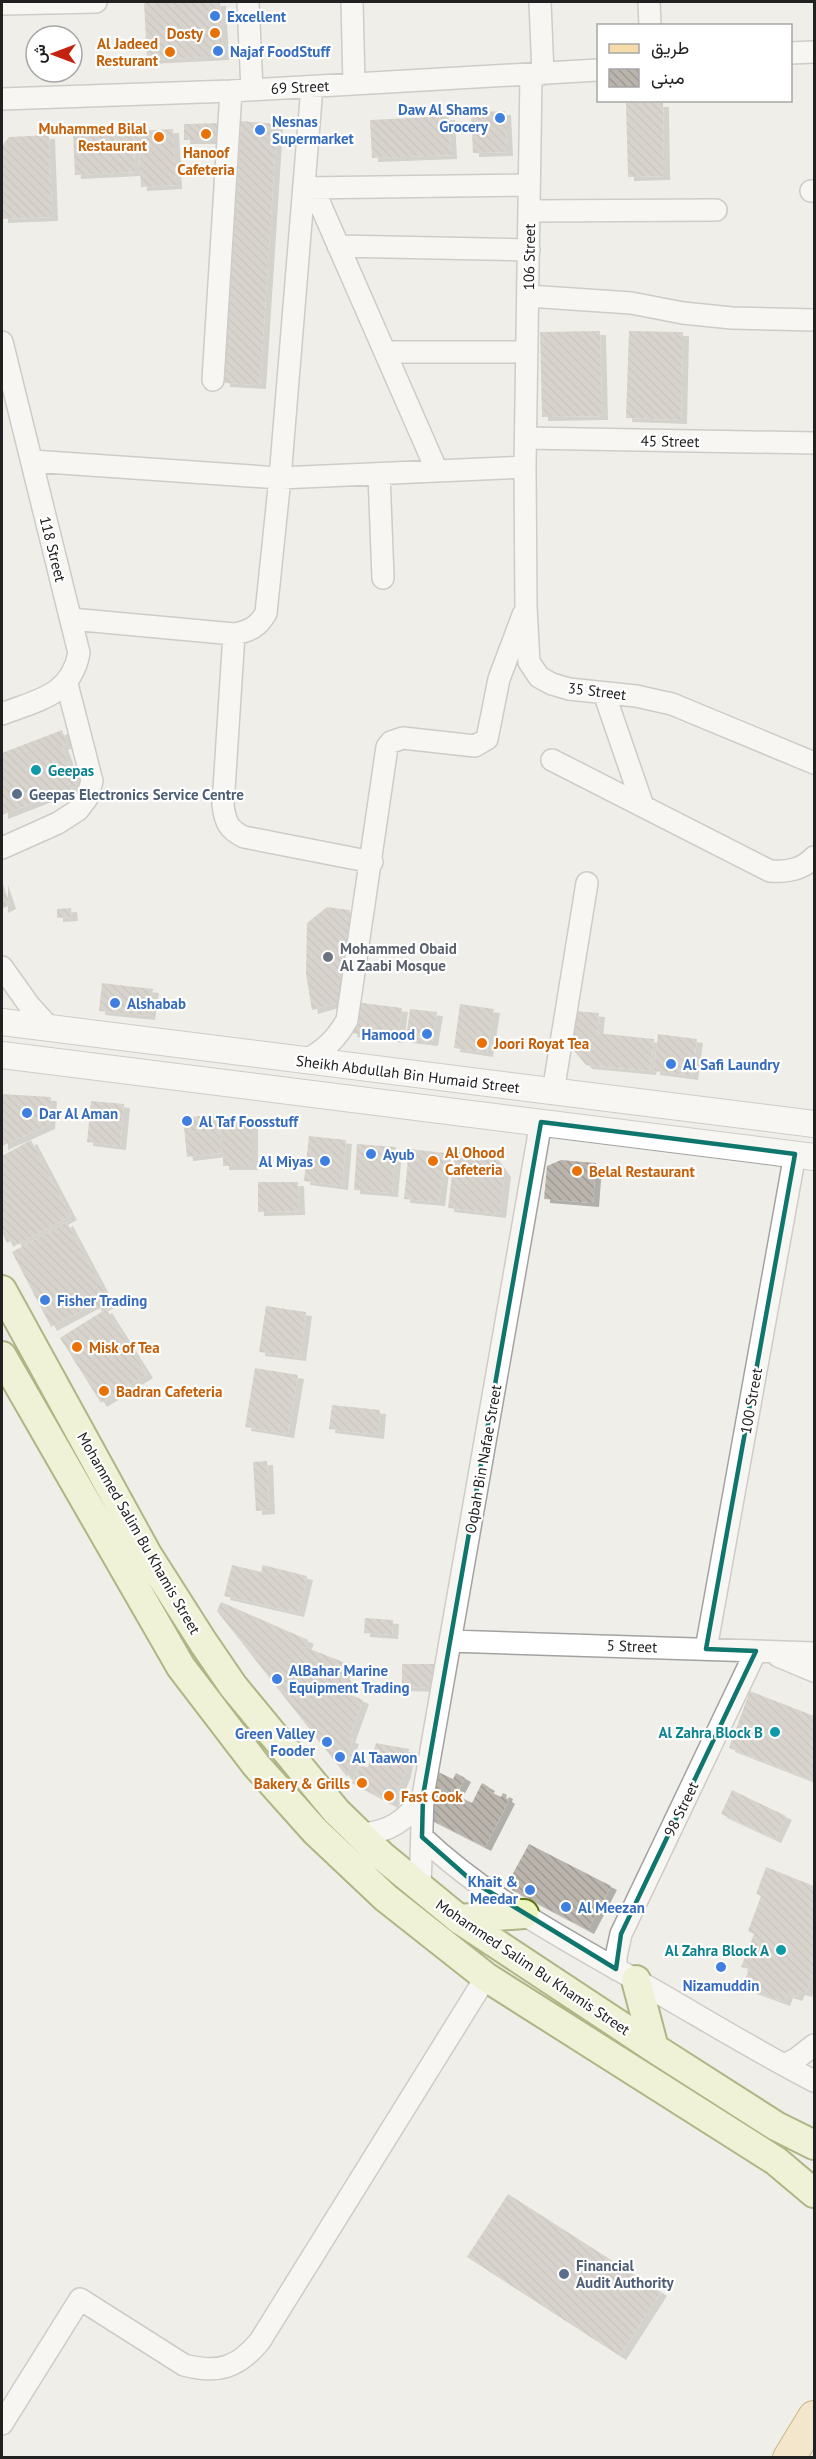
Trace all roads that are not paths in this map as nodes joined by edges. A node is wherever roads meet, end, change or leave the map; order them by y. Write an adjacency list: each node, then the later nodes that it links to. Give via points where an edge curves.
1 (59, 2): 2 (street); 7 (street)
2 (96, 2)
3 (248, 2): 15 (street)
4 (352, 2): 13 (street)
5 (540, 2): 12 (street, 106 Street)
6 (649, 2): 8 (street)
7 (4, 3)
8 (650, 24)
9 (814, 52): 10 (street)
10 (792, 53)
11 (597, 70): 12 (street, 69 Street)
12 (537, 74): 13 (street, 69 Street); 18 (street, 106 Street)
13 (354, 84): 14 (street, 69 Street)
14 (312, 87): 15 (street, 69 Street); 19 (street)
15 (252, 90): 16 (street, 69 Street)
16 (231, 91): 17 (street, 69 Street); 29 (street)
17 (2, 99)
18 (529, 186): 19 (street); 21 (street, 106 Street)
19 (308, 188): 22 (street); 36 (street)
20 (716, 210): 21 (street)
21 (529, 211): 23 (street, 106 Street)
22 (338, 246): 23 (street); 27 (street)
23 (529, 250): 24 (street, 106 Street)
24 (528, 296): 25 (street, via 631,303 683,314); 28 (street, 106 Street)
25 (814, 320)
26 (2, 342): 32 (street, 118 Street)
27 (385, 352): 28 (street); 34 (street)
28 (527, 352): 30 (street, 106 Street)
29 (213, 380)
30 (526, 438): 31 (street, 45 Street); 33 (street, 35 Street)
31 (814, 443)
32 (32, 461): 36 (street); 39 (street, 118 Street)
33 (525, 467): 34 (street); 38 (street, 35 Street)
34 (437, 471): 35 (street)
35 (380, 474): 36 (street); 37 (street)
36 (280, 478): 40 (street, via 266,613 249,632)
37 (383, 578)
38 (526, 608): 42 (street, 35 Street, via 529,662 539,676 569,689); 49 (street, via 499,680 487,739 476,746 403,738 387,747)
39 (71, 619): 40 (street); 41 (street, 118 Street, via 79,653 76,670)
40 (234, 634): 49 (street, via 223,805 227,825 244,837)
41 (67, 684): 43 (street); 47 (street, via 92,782 87,798 58,824)
42 (604, 693): 45 (street, 35 Street, via 672,704); 46 (street)
43 (2, 714)
44 (552, 760): 46 (street)
45 (814, 763)
46 (643, 806): 48 (street, via 770,871 797,869)
47 (2, 848)
48 (814, 857)
49 (372, 862): 55 (street, via 347,1020 323,1051)
50 (587, 883): 56 (street)
51 (2, 967): 53 (street)
52 (2, 1022): 53 (street, Sheikh Abdullah Bin Humaid Street)
53 (49, 1028): 55 (street, Sheikh Abdullah Bin Humaid Street)
54 (2, 1055): 57 (street, Sheikh Abdullah Bin Humaid Street)
55 (305, 1061): 56 (street, Sheikh Abdullah Bin Humaid Street)
56 (553, 1092): 58 (street, Sheikh Abdullah Bin Humaid Street)
57 (541, 1122): 59 (street, Sheikh Abdullah Bin Humaid Street); 62 (street, Oqbah Bin Nafae Street)
58 (814, 1124)
59 (805, 1156): 63 (street, 100 Street)
60 (2, 1290): 68 (main road, Mohammed Salim Bu Khamis Street, via 147,1554 203,1642 247,1703)
61 (2, 1356): 74 (main road, Mohammed Salim Bu Khamis Street, via 128,1578 181,1667 210,1707 315,1831 386,1898)
62 (450, 1641): 63 (street, 5 Street); 67 (street, Oqbah Bin Nafae Street)
63 (706, 1648): 64 (street, 5 Street)
64 (761, 1651): 65 (street, 5 Street); 66 (street); 73 (street, 98 Street, via 621,1934 618,1945)
65 (814, 1653)
66 (814, 1671)
67 (423, 1796): 68 (street, via 396,1825); 69 (street, Oqbah Bin Nafae Street)
68 (359, 1834): 70 (main road, Mohammed Salim Bu Khamis Street)
69 (422, 1837): 70 (street, Oqbah Bin Nafae Street); 71 (street, via 472,1881)
70 (420, 1888): 72 (main road, Mohammed Salim Bu Khamis Street)
71 (524, 1914): 72 (main road); 73 (street)
72 (459, 1919): 76 (main road, Mohammed Salim Bu Khamis Street)
73 (626, 1975): 76 (main road); 77 (street)
74 (486, 1977): 80 (main road, Mohammed Salim Bu Khamis Street, via 776,2161); 82 (street, via 249,2354 218,2369 184,2365 80,2299)
75 (814, 2045): 77 (street)
76 (654, 2048): 79 (main road, Mohammed Salim Bu Khamis Street, via 776,2126)
77 (783, 2065): 78 (street)
78 (814, 2081)
79 (814, 2145)
80 (814, 2193)
81 (814, 2417): 83 (main road)
82 (2, 2424)
83 (789, 2457)

